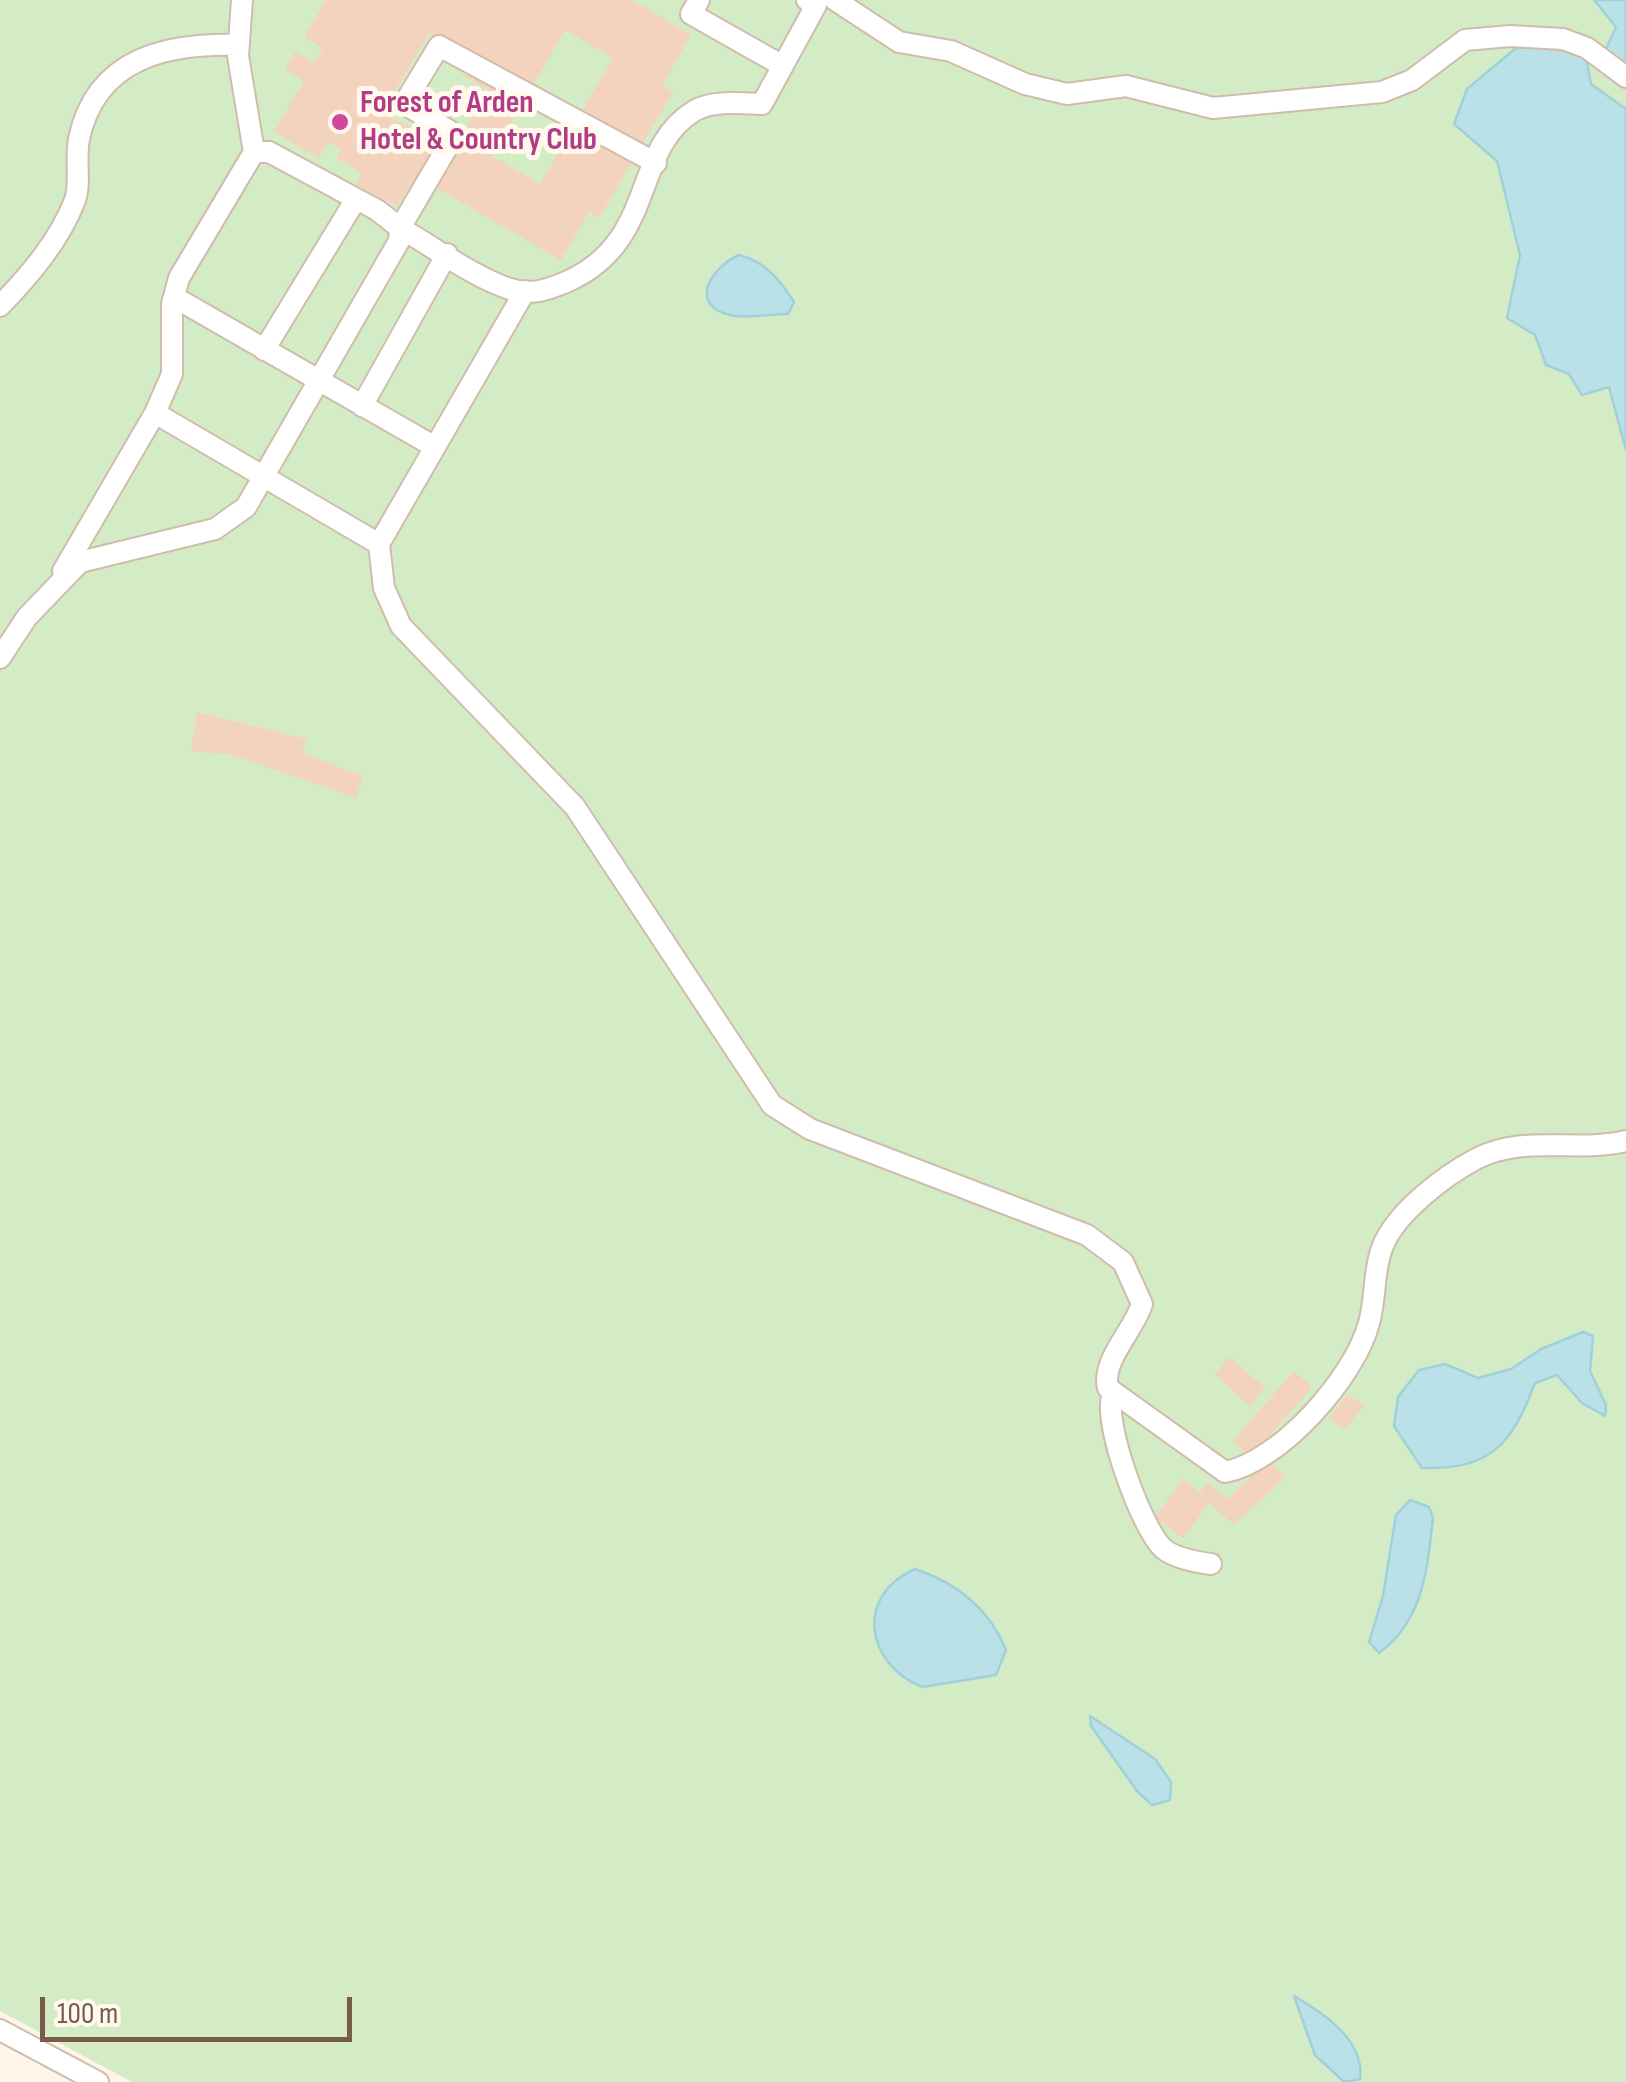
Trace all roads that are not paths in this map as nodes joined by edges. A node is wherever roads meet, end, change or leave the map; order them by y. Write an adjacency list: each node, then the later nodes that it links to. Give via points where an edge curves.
1 (242, 0): 5 (street)
2 (699, 0): 6 (street, via 691,14)
3 (807, 0): 6 (street, via 816,5)
4 (835, 0): 7 (street, via 899,42 950,51 1025,84 1068,94 1126,86 1212,108 1382,92 1412,80 1464,40 1510,36 1564,39)
5 (239, 45): 8 (street); 15 (street, via 152,51 128,62 84,114 76,197 29,276)
6 (783, 66): 9 (street, via 762,104 699,108 680,122)
7 (1626, 78)
8 (254, 152): 10 (street, via 268,152); 14 (street)
9 (656, 163): 11 (street, via 439,46 404,104 455,134); 13 (street, via 611,254 540,294)
10 (356, 198): 11 (street); 16 (street)
11 (400, 228): 12 (street); 17 (street, via 399,241)
12 (447, 254): 13 (street); 18 (street)
13 (524, 291): 20 (street)
14 (174, 297): 16 (street); 19 (street, via 172,374)
15 (0, 306)
16 (264, 350): 17 (street)
17 (318, 382): 18 (street); 21 (street)
18 (362, 406): 20 (street)
19 (155, 413): 21 (street); 23 (street)
20 (435, 447): 22 (street)
21 (264, 476): 22 (street); 23 (street, via 246,507 216,529 80,562)
22 (379, 544): 26 (street, via 384,588 401,626 575,806 772,1105 810,1129 1086,1235 1123,1262 1142,1304 1105,1377)
23 (58, 580): 24 (street)
24 (0, 658)
25 (1626, 1141): 26 (street, via 1504,1146 1432,1190 1382,1246 1369,1326 1339,1385 1247,1468 1225,1472)
26 (1113, 1395): 27 (street, via 1112,1427 1154,1534 1164,1549)
27 (1211, 1564)
28 (0, 2030): 29 (street)
29 (98, 2082)

